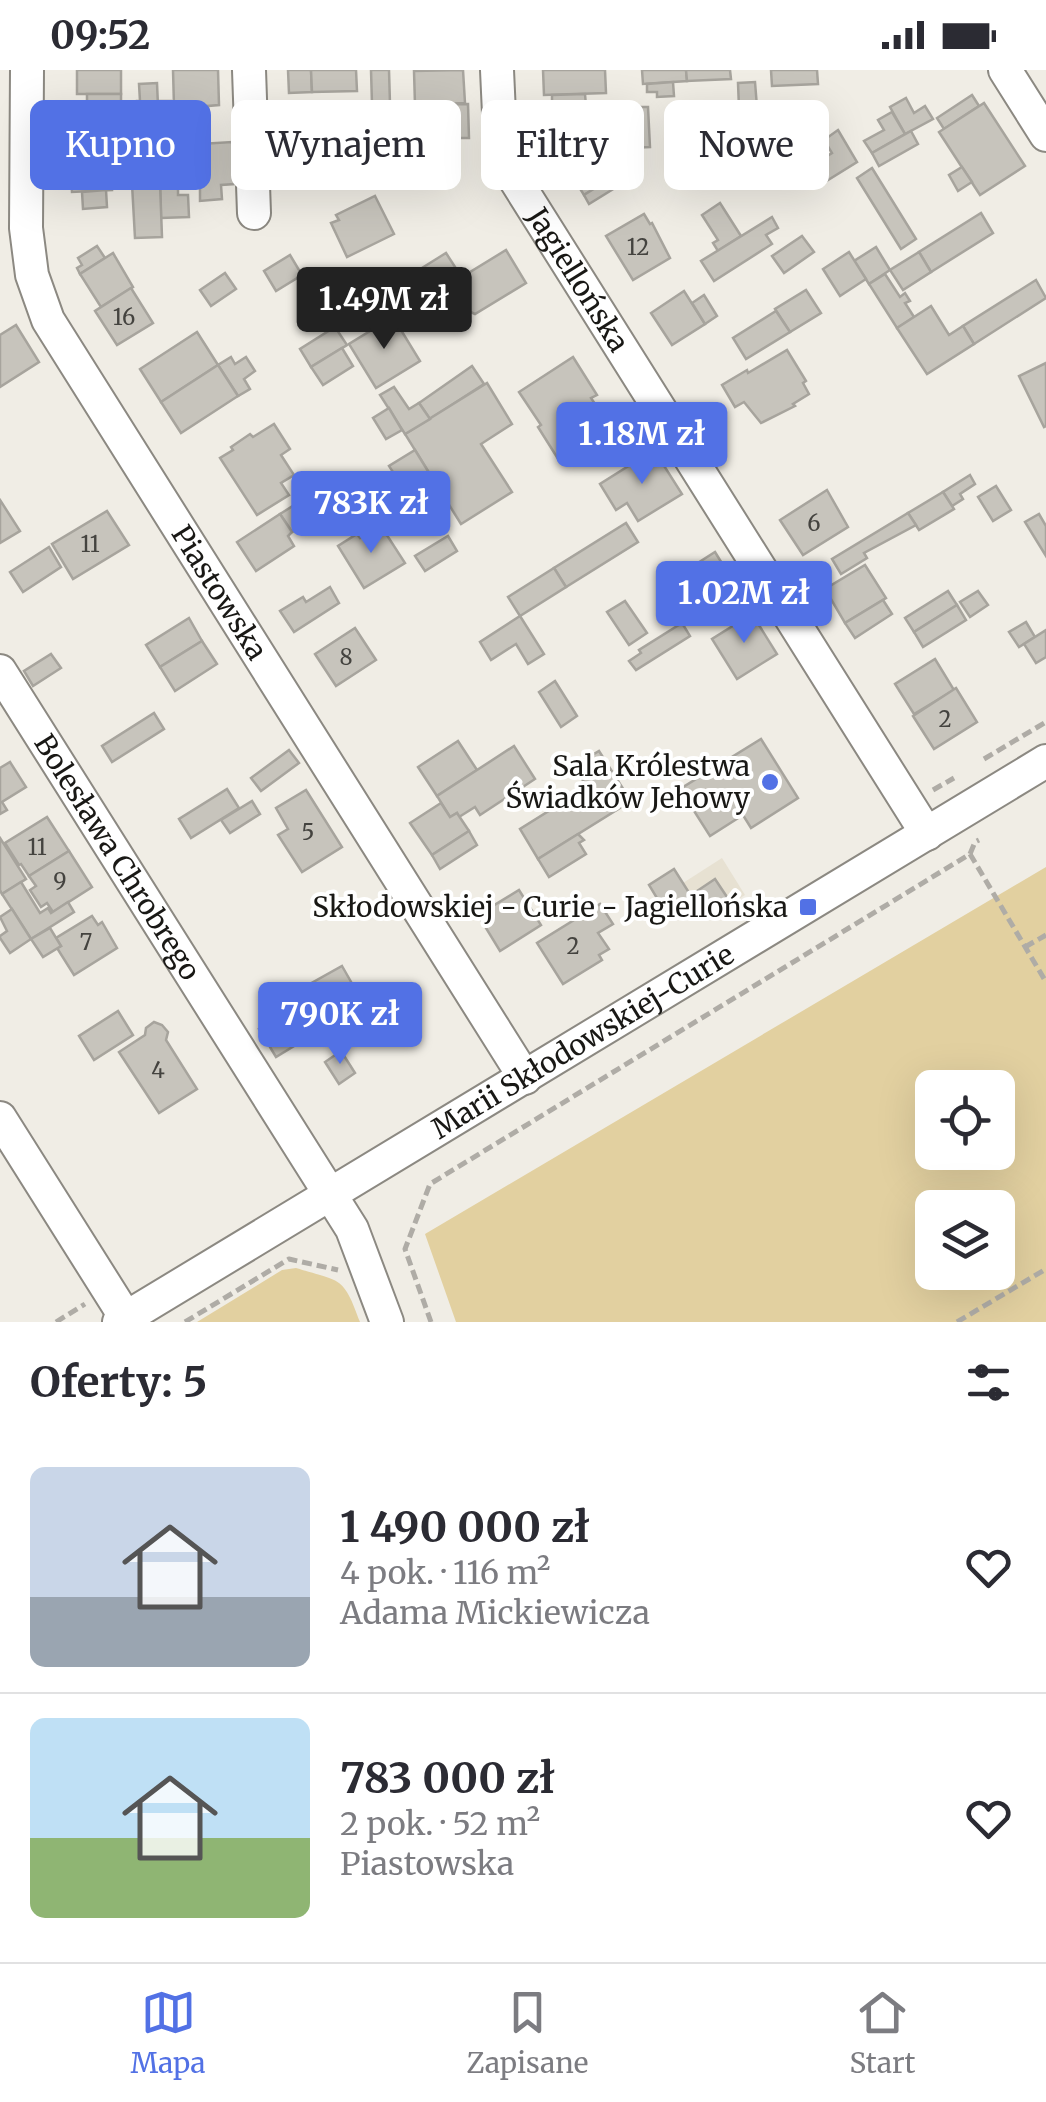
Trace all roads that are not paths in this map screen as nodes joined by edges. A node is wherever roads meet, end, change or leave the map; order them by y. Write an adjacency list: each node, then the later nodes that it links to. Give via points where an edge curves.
1 (27, 70): 10 (street, Piastowska, via 26,228 32,275 48,320)
2 (249, 70): 6 (street)
3 (497, 70): 9 (street, Jagiellońska, via 501,157)
4 (1005, 70): 5 (street)
5 (1046, 135)
6 (254, 213)
7 (0, 672): 12 (street, Bolesława Chrobrego)
8 (1046, 761): 9 (street, Marii Skłodowskiej-Curie)
9 (926, 834): 10 (street, Marii Skłodowskiej-Curie)
10 (525, 1078): 12 (street, Marii Skłodowskiej-Curie)
11 (0, 1118): 13 (street)
12 (331, 1195): 13 (street, Marii Skłodowskiej-Curie); 14 (street, Bolesława Chrobrego, via 352,1229)
13 (123, 1320)
14 (387, 1322)

